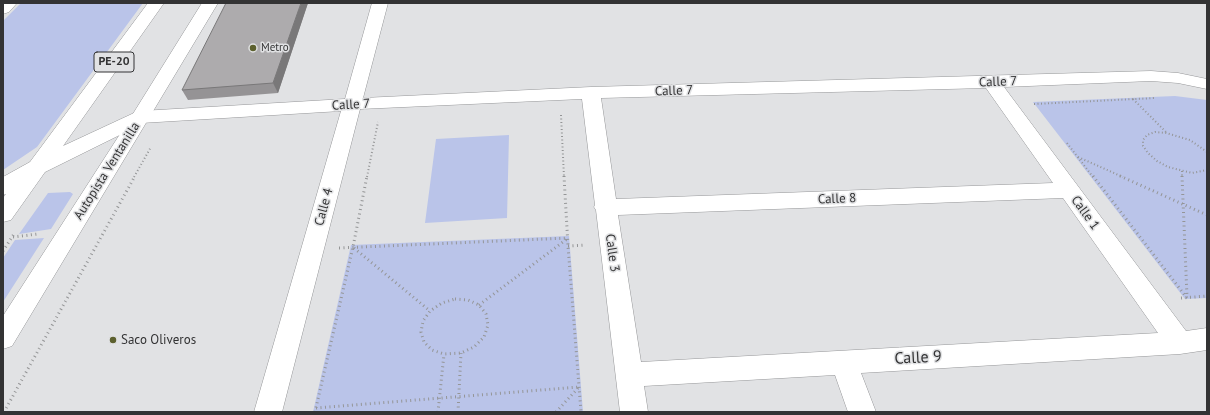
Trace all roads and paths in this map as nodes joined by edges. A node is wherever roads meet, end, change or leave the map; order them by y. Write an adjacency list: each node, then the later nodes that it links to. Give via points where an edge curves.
1 (9, 3): 5 (main road)
2 (156, 3): 21 (main road, PE-20)
3 (210, 3): 15 (main road, Autopista Ventanilla)
4 (380, 3): 11 (main road, Calle 4)
5 (3, 9)
6 (991, 82): 7 (main road, Calle 7, via 1151,76); 8 (main road, Calle 7); 25 (main road, Calle 1)
7 (1207, 84)
8 (591, 93): 11 (main road, Calle 7); 27 (main road, Calle 3)
9 (1162, 98): 10 (path)
10 (1133, 99): 12 (path, via 1036,104); 17 (path)
11 (352, 104): 13 (main road, Calle 7); 34 (main road, Calle 4)
12 (1041, 110)
13 (169, 115): 15 (main road, Calle 7); 50 (path)
14 (561, 115): 32 (path)
15 (141, 117): 21 (main road); 39 (main road, Autopista Ventanilla)
16 (378, 120): 33 (path)
17 (1166, 133): 19 (path, via 1190,140); 23 (path, via 1155,132 1147,135 1143,140 1143,146 1157,161)
18 (1064, 139): 20 (path)
19 (1207, 152)
20 (1078, 157): 26 (path); 36 (path)
21 (37, 167): 24 (main road); 28 (main road, PE-20)
22 (1207, 170): 23 (path, via 1192,173)
23 (1182, 171): 26 (path)
24 (3, 186)
25 (1069, 190): 27 (main road, Calle 8); 41 (main road, Calle 1)
26 (1183, 205): 29 (path); 36 (path)
27 (605, 207): 45 (main road, Calle 3)
28 (3, 214)
29 (1207, 215)
30 (40, 234): 31 (path)
31 (12, 237)
32 (568, 238): 33 (path); 37 (path); 46 (path)
33 (353, 247): 34 (path); 38 (path); 49 (path)
34 (312, 249): 51 (main road, Calle 4)
35 (1207, 296): 36 (path)
36 (1187, 298)
37 (479, 305): 38 (path, via 468,300 455,299 442,303); 43 (path, via 486,314 488,325 484,337 474,347)
38 (430, 311): 42 (path, via 423,321 421,332 424,342 432,350)
39 (3, 338)
40 (1207, 339): 41 (main road, Calle 9)
41 (1180, 343): 44 (main road, Calle 9)
42 (444, 354): 43 (path); 48 (path)
43 (461, 354): 47 (path)
44 (844, 363): 45 (main road, Calle 9); 58 (main road)
45 (629, 375): 57 (main road, Calle 3)
46 (579, 387): 47 (path); 55 (path); 56 (path)
47 (459, 398): 48 (path); 54 (path)
48 (439, 399): 49 (path); 53 (path)
49 (316, 410): 52 (path)
50 (4, 412)
51 (268, 412)
52 (320, 412)
53 (438, 412)
54 (458, 412)
55 (556, 412)
56 (581, 412)
57 (634, 412)
58 (862, 412)

